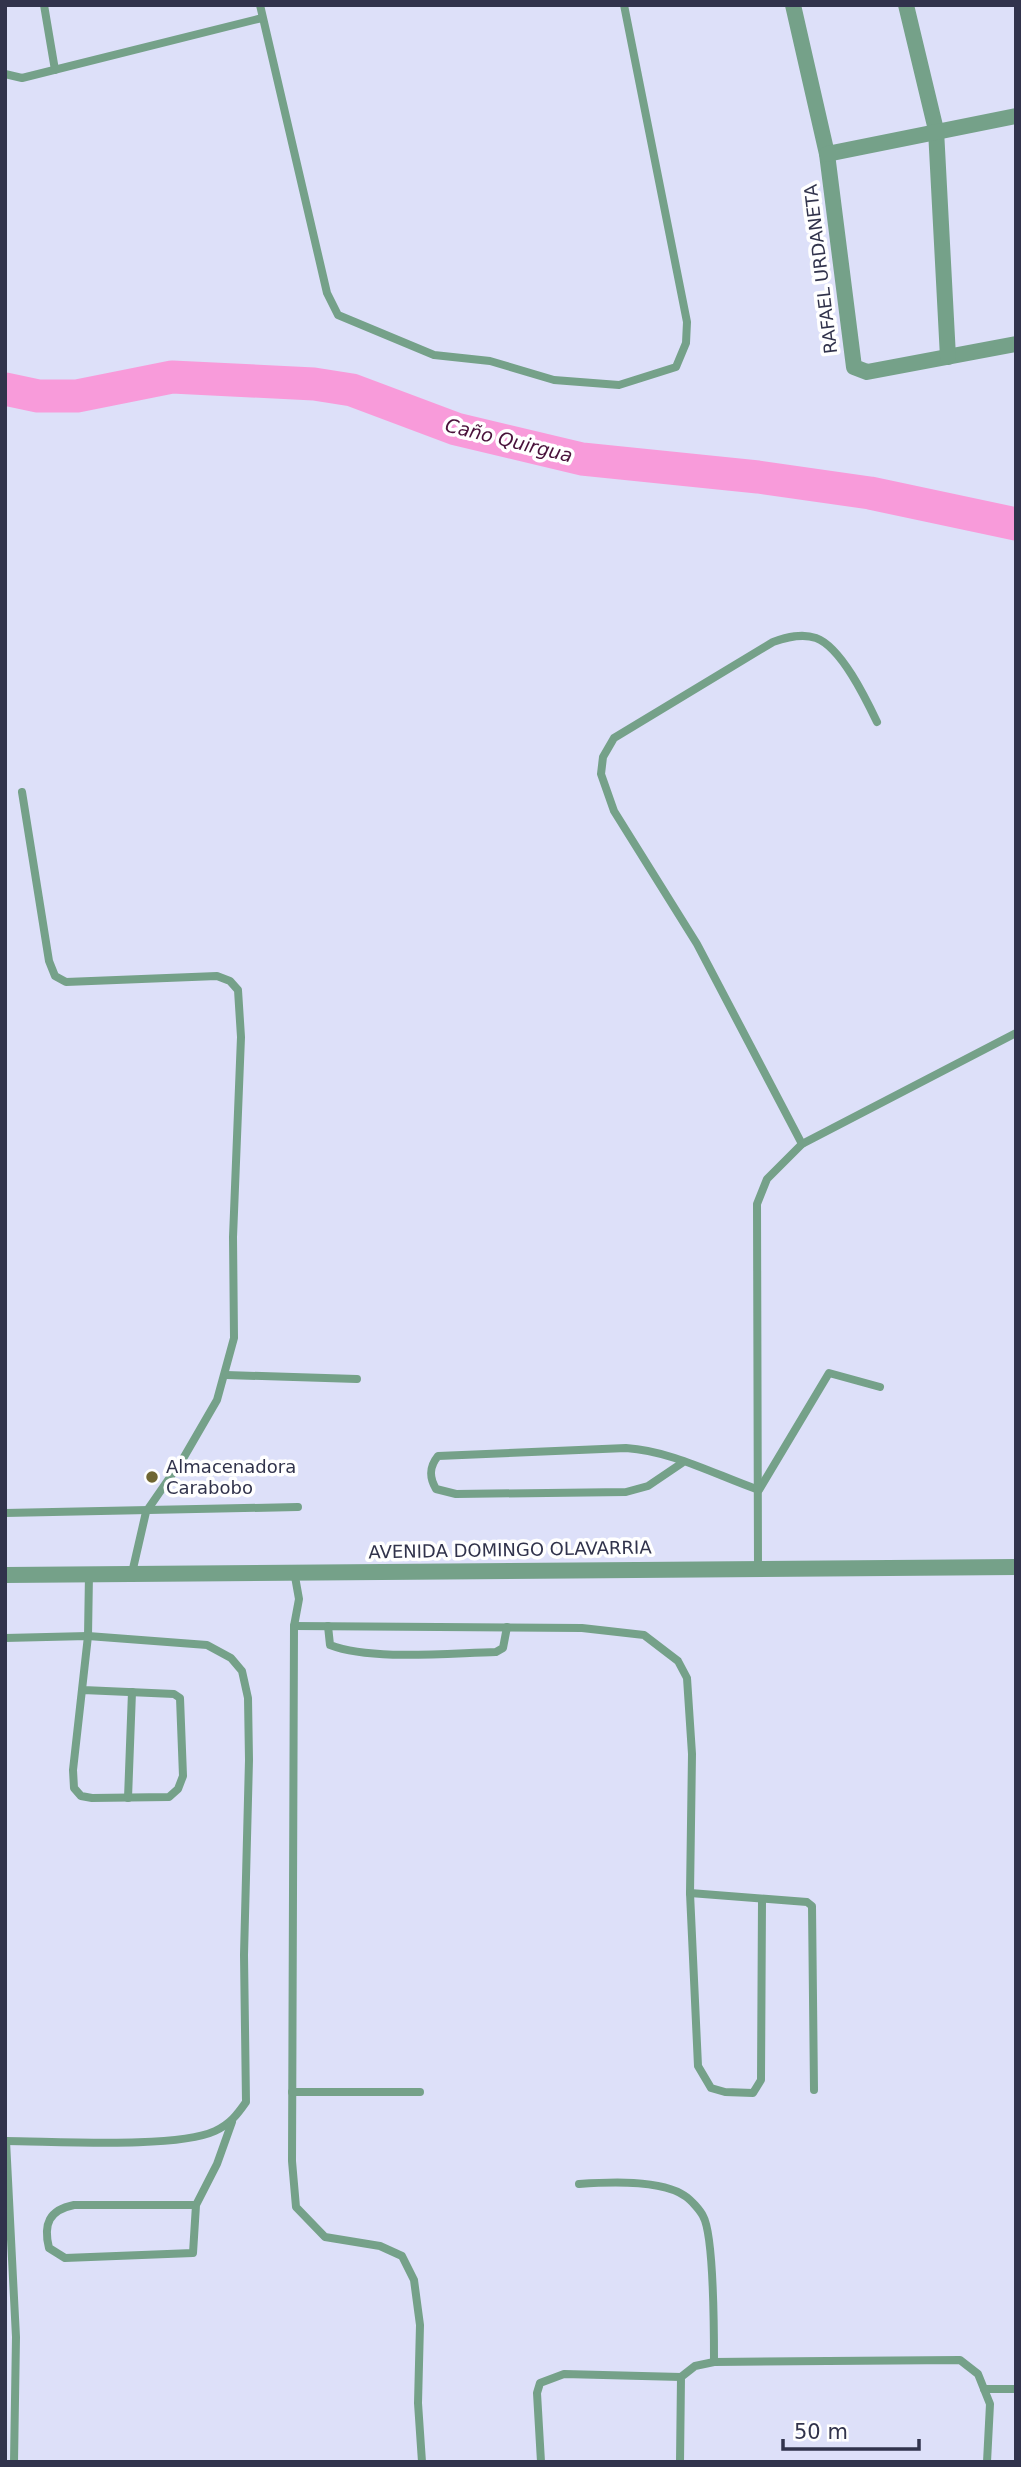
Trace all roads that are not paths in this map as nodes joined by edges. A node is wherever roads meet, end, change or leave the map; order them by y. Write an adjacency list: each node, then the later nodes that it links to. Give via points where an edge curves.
1 (44, 5): 7 (lane)
2 (260, 5): 6 (lane)
3 (624, 5): 6 (lane, via 687,322 686,343 676,367 619,385 554,380 490,361 434,355 338,315 327,293)
4 (793, 5): 11 (street, RAFAEL URDANETA)
5 (906, 5): 10 (street)
6 (262, 18): 7 (lane)
7 (55, 70): 8 (lane, via 22,78)
8 (5, 74)
9 (1016, 116): 10 (street)
10 (936, 130): 11 (street); 13 (street)
11 (827, 154): 13 (street, RAFAEL URDANETA, via 854,367 867,372)
12 (1016, 344): 13 (street, RAFAEL URDANETA)
13 (948, 357)
14 (877, 722): 17 (lane, via 866,697 833,651 818,638 789,636 614,738 603,757 601,774 614,811 697,944)
15 (22, 792): 18 (lane, via 55,976 66,982 217,976 238,990 241,1037 234,1338)
16 (1016, 1033): 17 (lane)
17 (802, 1144): 22 (lane, via 767,1179 757,1205)
18 (226, 1375): 19 (lane); 24 (lane, via 204,1426)
19 (357, 1378)
20 (880, 1388): 22 (lane, via 829,1373)
21 (682, 1463): 21 (lane, via 657,1450 626,1448 438,1456 430,1479 436,1489 456,1494 626,1492 648,1486); 22 (lane)
22 (759, 1490): 26 (lane)
23 (298, 1507): 24 (lane)
24 (146, 1512): 25 (lane); 29 (lane)
25 (5, 1513)
26 (758, 1567): 27 (street, AVENIDA DOMINGO OLAVARRIA); 28 (street, AVENIDA DOMINGO OLAVARRIA)
27 (1016, 1567)
28 (294, 1571): 29 (street, AVENIDA DOMINGO OLAVARRIA); 32 (lane, via 299,1599)
29 (132, 1573): 30 (street, AVENIDA DOMINGO OLAVARRIA)
30 (89, 1574): 31 (street, AVENIDA DOMINGO OLAVARRIA); 35 (lane)
31 (5, 1575)
32 (294, 1626): 33 (lane); 43 (lane)
33 (328, 1626): 34 (lane); 34 (lane, via 330,1645 349,1652 376,1653 496,1652 503,1648)
34 (507, 1627): 40 (lane, via 644,1635 678,1661 687,1678 692,1754)
35 (88, 1636): 36 (lane); 37 (lane); 45 (lane, via 206,1645 231,1658 242,1671 248,1698 249,1760 244,1955 247,2071 246,2102)
36 (5, 1638)
37 (83, 1690): 38 (lane); 39 (lane, via 74,1788 81,1796)
38 (132, 1692): 39 (lane); 39 (lane, via 180,1698 183,1776 169,1797)
39 (128, 1798)
40 (690, 1893): 41 (lane); 41 (lane, via 698,2066 711,2088 725,2092 753,2093 761,2080)
41 (762, 1901): 42 (lane, via 807,1902 814,1909)
42 (814, 2090)
43 (292, 2092): 44 (lane); 54 (lane, via 296,2207 325,2237 380,2246 402,2256 414,2280 420,2325)
44 (420, 2092)
45 (232, 2122): 46 (lane, via 213,2132 164,2140); 48 (lane)
46 (5, 2141): 53 (lane, via 16,2337)
47 (579, 2184): 49 (lane, via 663,2186 685,2196 704,2217)
48 (197, 2205): 48 (lane, via 58,2208 48,2220 49,2248 65,2258 193,2253)
49 (714, 2362): 50 (lane, via 695,2366); 51 (lane, via 960,2360 978,2374)
50 (681, 2376): 55 (lane, via 549,2377 540,2383 537,2393); 56 (lane)
51 (984, 2389): 52 (lane); 57 (lane, via 990,2404)
52 (1016, 2389)
53 (14, 2462)
54 (422, 2462)
55 (541, 2462)
56 (680, 2462)
57 (987, 2462)

